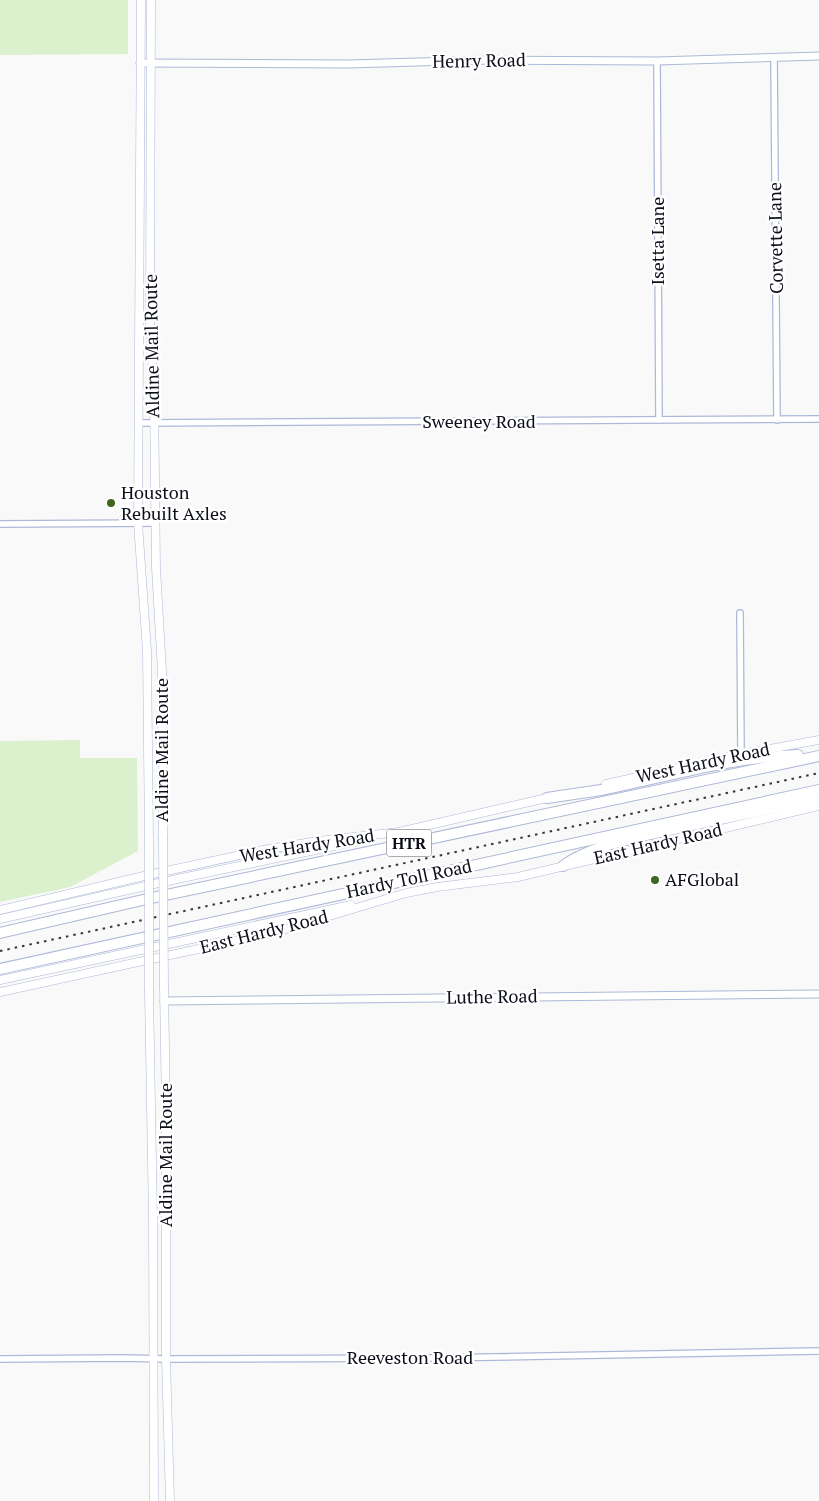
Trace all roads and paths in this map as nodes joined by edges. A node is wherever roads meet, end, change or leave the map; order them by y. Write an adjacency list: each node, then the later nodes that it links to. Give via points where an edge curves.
1 (141, 0): 6 (main road, Aldine Mail Route)
2 (151, 0): 7 (main road, Aldine Mail Route)
3 (819, 56): 4 (street, Henry Road)
4 (774, 57): 5 (street, Henry Road); 16 (street, Corvette Lane)
5 (657, 61): 7 (street, Henry Road); 15 (street, Isetta Lane)
6 (140, 63): 7 (street, Henry Road); 9 (main road, Aldine Mail Route)
7 (151, 63): 8 (main road, Aldine Mail Route)
8 (150, 172): 9 (main road); 11 (main road, Aldine Mail Route)
9 (140, 173): 10 (main road, Aldine Mail Route)
10 (140, 282): 11 (main road); 13 (main road, Aldine Mail Route)
11 (151, 282): 12 (main road, Aldine Mail Route)
12 (153, 380): 13 (main road); 17 (main road, Aldine Mail Route)
13 (140, 382): 18 (main road, Aldine Mail Route)
14 (819, 419): 16 (street, Sweeney Road)
15 (659, 420): 16 (street, Sweeney Road); 17 (street, Sweeney Road)
16 (778, 420)
17 (154, 422): 18 (street, Sweeney Road); 20 (main road, Aldine Mail Route)
18 (139, 423): 19 (main road, Aldine Mail Route)
19 (138, 523): 20 (street); 21 (street); 24 (main road, Aldine Mail Route)
20 (155, 523): 23 (main road, Aldine Mail Route)
21 (0, 524)
22 (740, 613): 28 (street)
23 (160, 621): 24 (main road); 26 (main road, Aldine Mail Route)
24 (144, 622): 27 (main road, Aldine Mail Route)
25 (819, 740): 28 (main road, West Hardy Road)
26 (163, 743): 27 (main road); 36 (main road, Aldine Mail Route, bridge)
27 (148, 746): 37 (main road, Aldine Mail Route, bridge)
28 (741, 754): 31 (main road, West Hardy Road)
29 (819, 755): 31 (highway, via 774,756); 41 (highway, Hardy Toll Road / HTR)
30 (819, 790): 44 (highway, Hardy Toll Road / HTR)
31 (547, 798): 34 (main road, West Hardy Road)
32 (819, 798): 35 (highway, via 648,834 602,847)
33 (819, 806): 35 (main road, East Hardy Road)
34 (399, 832): 36 (main road); 39 (main road, West Hardy Road, via 263,850)
35 (563, 866): 38 (main road, East Hardy Road, via 518,877)
36 (163, 882): 37 (main road, bridge); 42 (main road, Aldine Mail Route, bridge)
37 (149, 885): 40 (main road); 43 (main road, Aldine Mail Route, bridge)
38 (406, 894): 42 (main road); 46 (main road, East Hardy Road, via 276,932)
39 (0, 910)
40 (0, 919)
41 (0, 933)
42 (163, 944): 43 (main road); 48 (main road, Aldine Mail Route, bridge)
43 (149, 948): 45 (main road); 49 (main road, Aldine Mail Route, bridge)
44 (0, 969)
45 (0, 980)
46 (0, 992)
47 (819, 994): 48 (street, Luthe Road)
48 (164, 1001): 50 (main road, Aldine Mail Route)
49 (150, 1111): 50 (main road); 51 (main road, Aldine Mail Route)
50 (166, 1111): 52 (main road, Aldine Mail Route)
51 (153, 1218): 52 (main road); 54 (main road, Aldine Mail Route)
52 (166, 1219): 55 (main road, Aldine Mail Route)
53 (819, 1352): 55 (street, Reeveston Road)
54 (154, 1359): 55 (street, Reeveston Road); 56 (street, Reeveston Road); 57 (main road, Aldine Mail Route)
55 (166, 1359): 58 (main road, Aldine Mail Route)
56 (0, 1360)
57 (154, 1481): 58 (main road); 59 (main road, Aldine Mail Route)
58 (169, 1481): 60 (main road, Aldine Mail Route)
59 (154, 1501)
60 (170, 1501)

